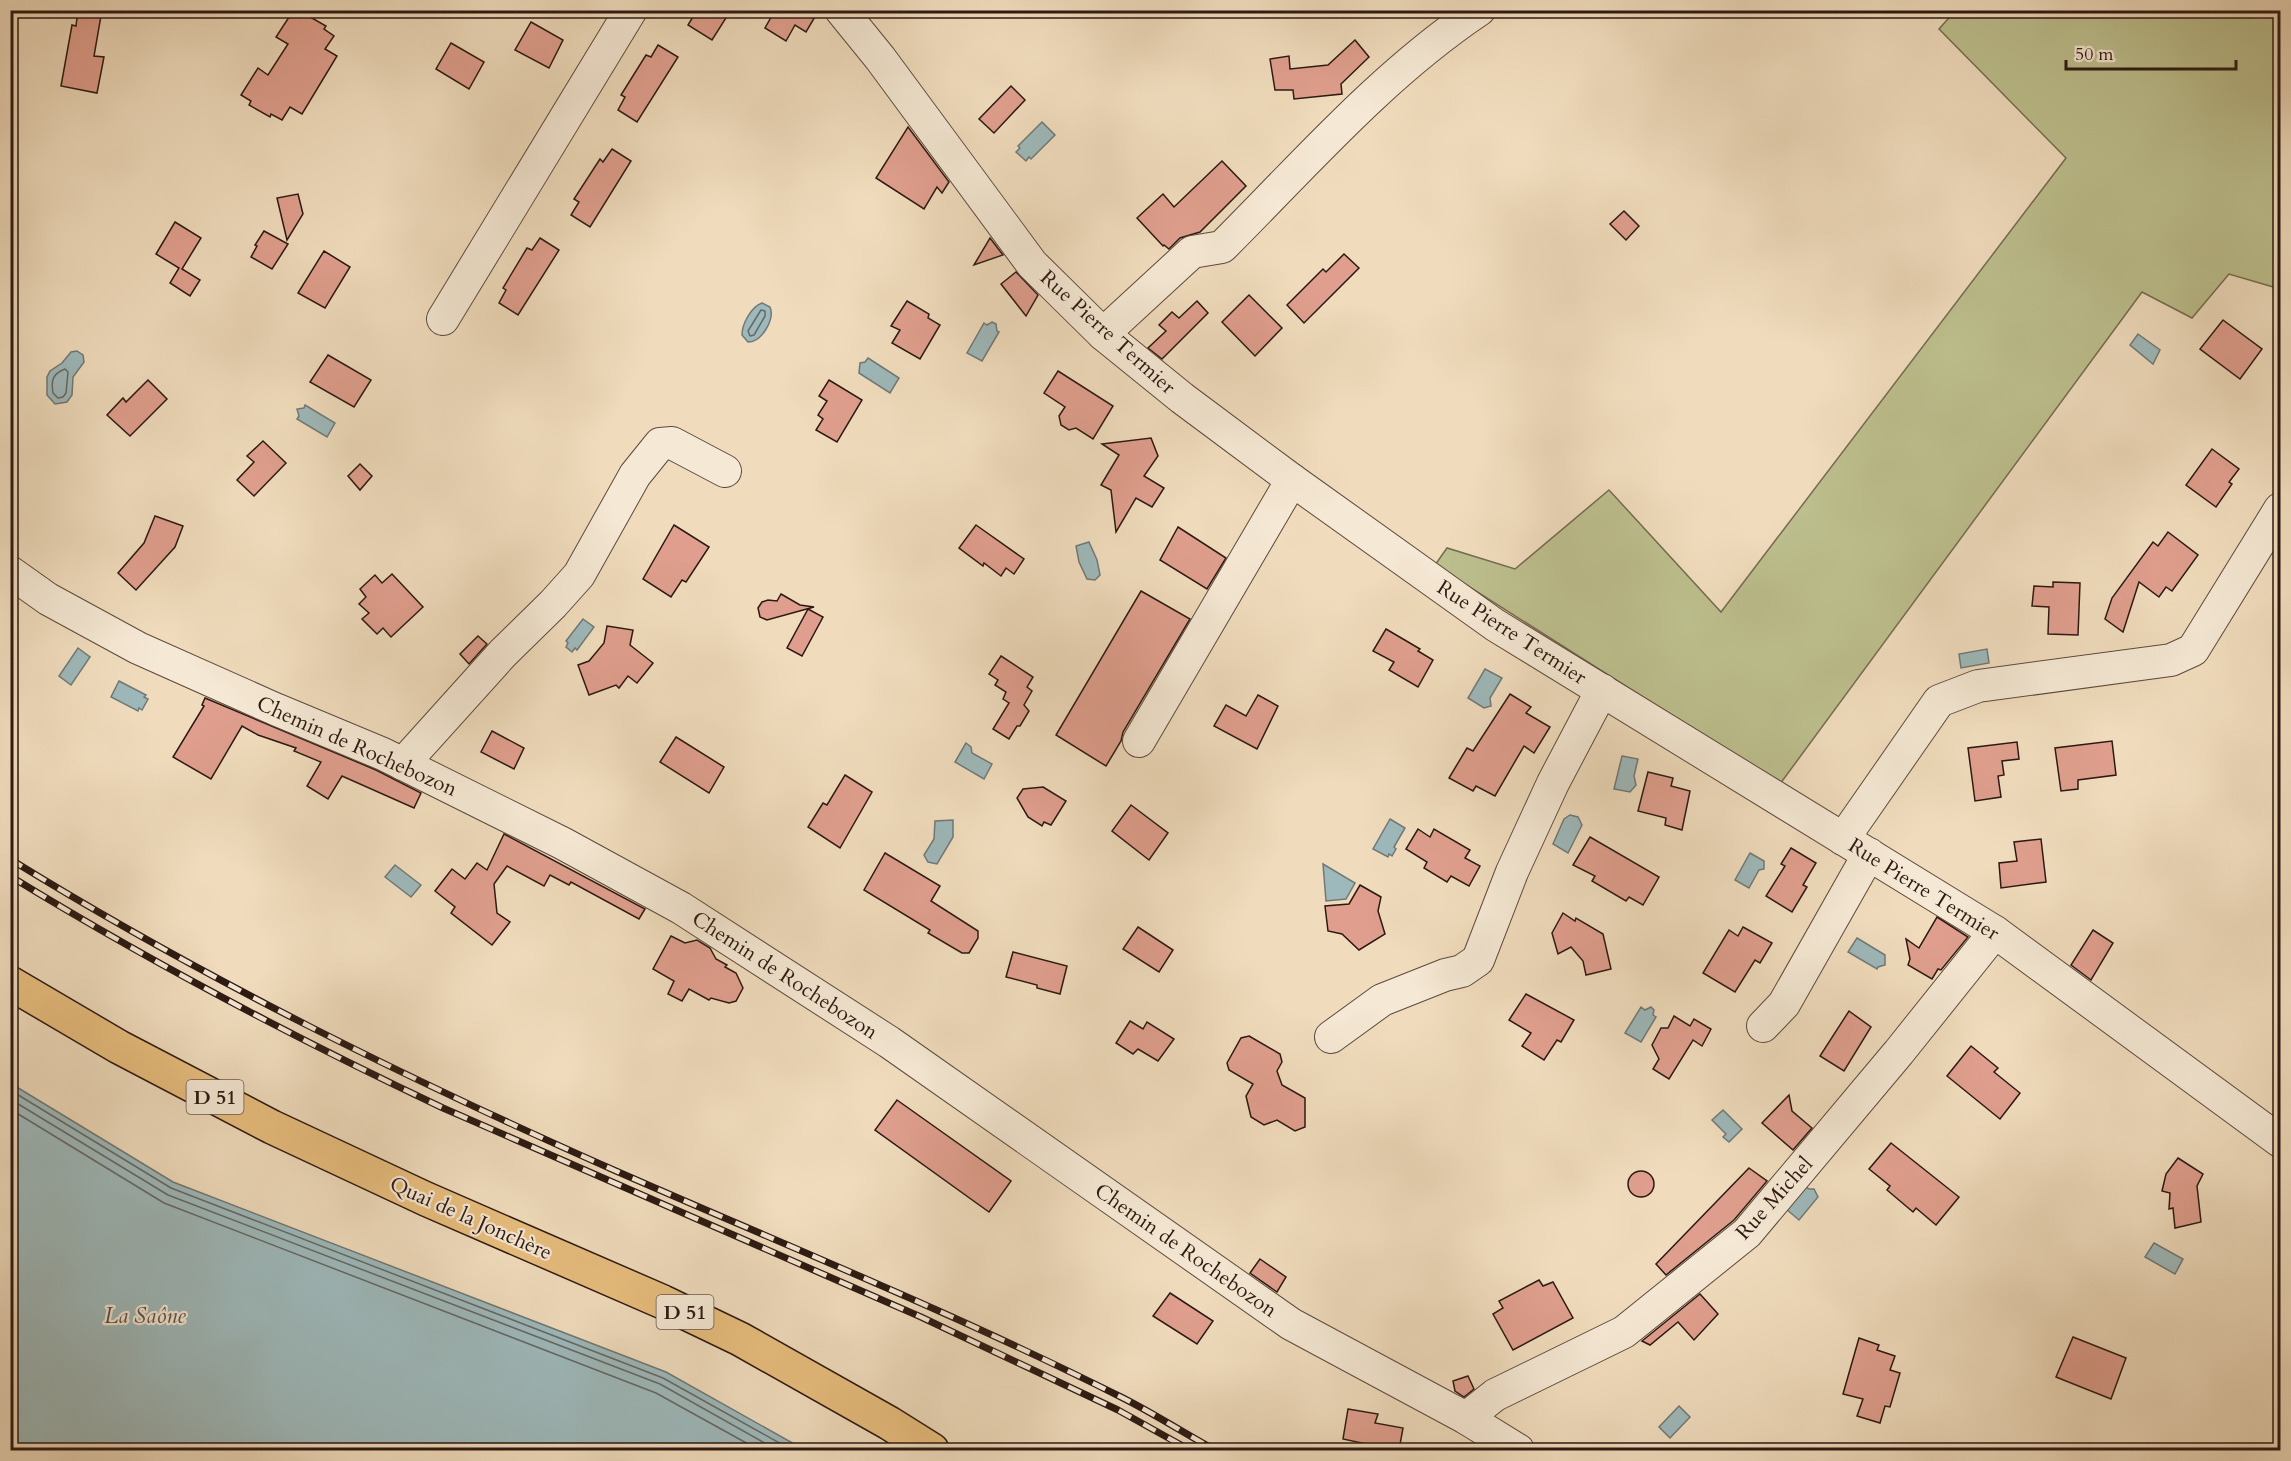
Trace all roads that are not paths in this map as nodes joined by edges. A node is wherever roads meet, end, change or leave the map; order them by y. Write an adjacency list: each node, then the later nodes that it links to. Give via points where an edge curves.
1 (631, 10): 4 (street)
2 (841, 10): 5 (street, Rue Pierre Termier, via 1032,264)
3 (1479, 10): 5 (street, via 1388,81 1222,247 1192,252)
4 (443, 319)
5 (1103, 334): 7 (street, Rue Pierre Termier)
6 (725, 471): 12 (street, via 672,443 660,444 635,475 579,575)
7 (1292, 480): 10 (street, Rue Pierre Termier, via 1495,625); 11 (street)
8 (2280, 509): 13 (street, via 2193,650 2170,660 1978,686 1939,701)
9 (10, 572): 12 (street, Chemin de Rochebozon, via 48,599 138,648)
10 (1602, 690): 13 (street, Rue Pierre Termier); 17 (street, via 1512,872 1478,960 1462,971 1382,1000)
11 (1139, 741)
12 (403, 764): 19 (street, Chemin de Rochebozon, via 681,908 890,1042 1292,1324)
13 (1856, 847): 14 (street, Rue Pierre Termier); 16 (street, via 1784,1004)
14 (1995, 932): 18 (street, Rue Pierre Termier); 19 (street, Rue Michel, via 1747,1233 1624,1332 1495,1395)
15 (10, 983): 20 (main road, Quai de la Jonchère / D 51, via 119,1047 272,1127 740,1339)
16 (1763, 1026)
17 (1331, 1037)
18 (2280, 1142)
19 (1466, 1418): 21 (street, Chemin de Rochebozon)
20 (933, 1450)
21 (1518, 1450)

